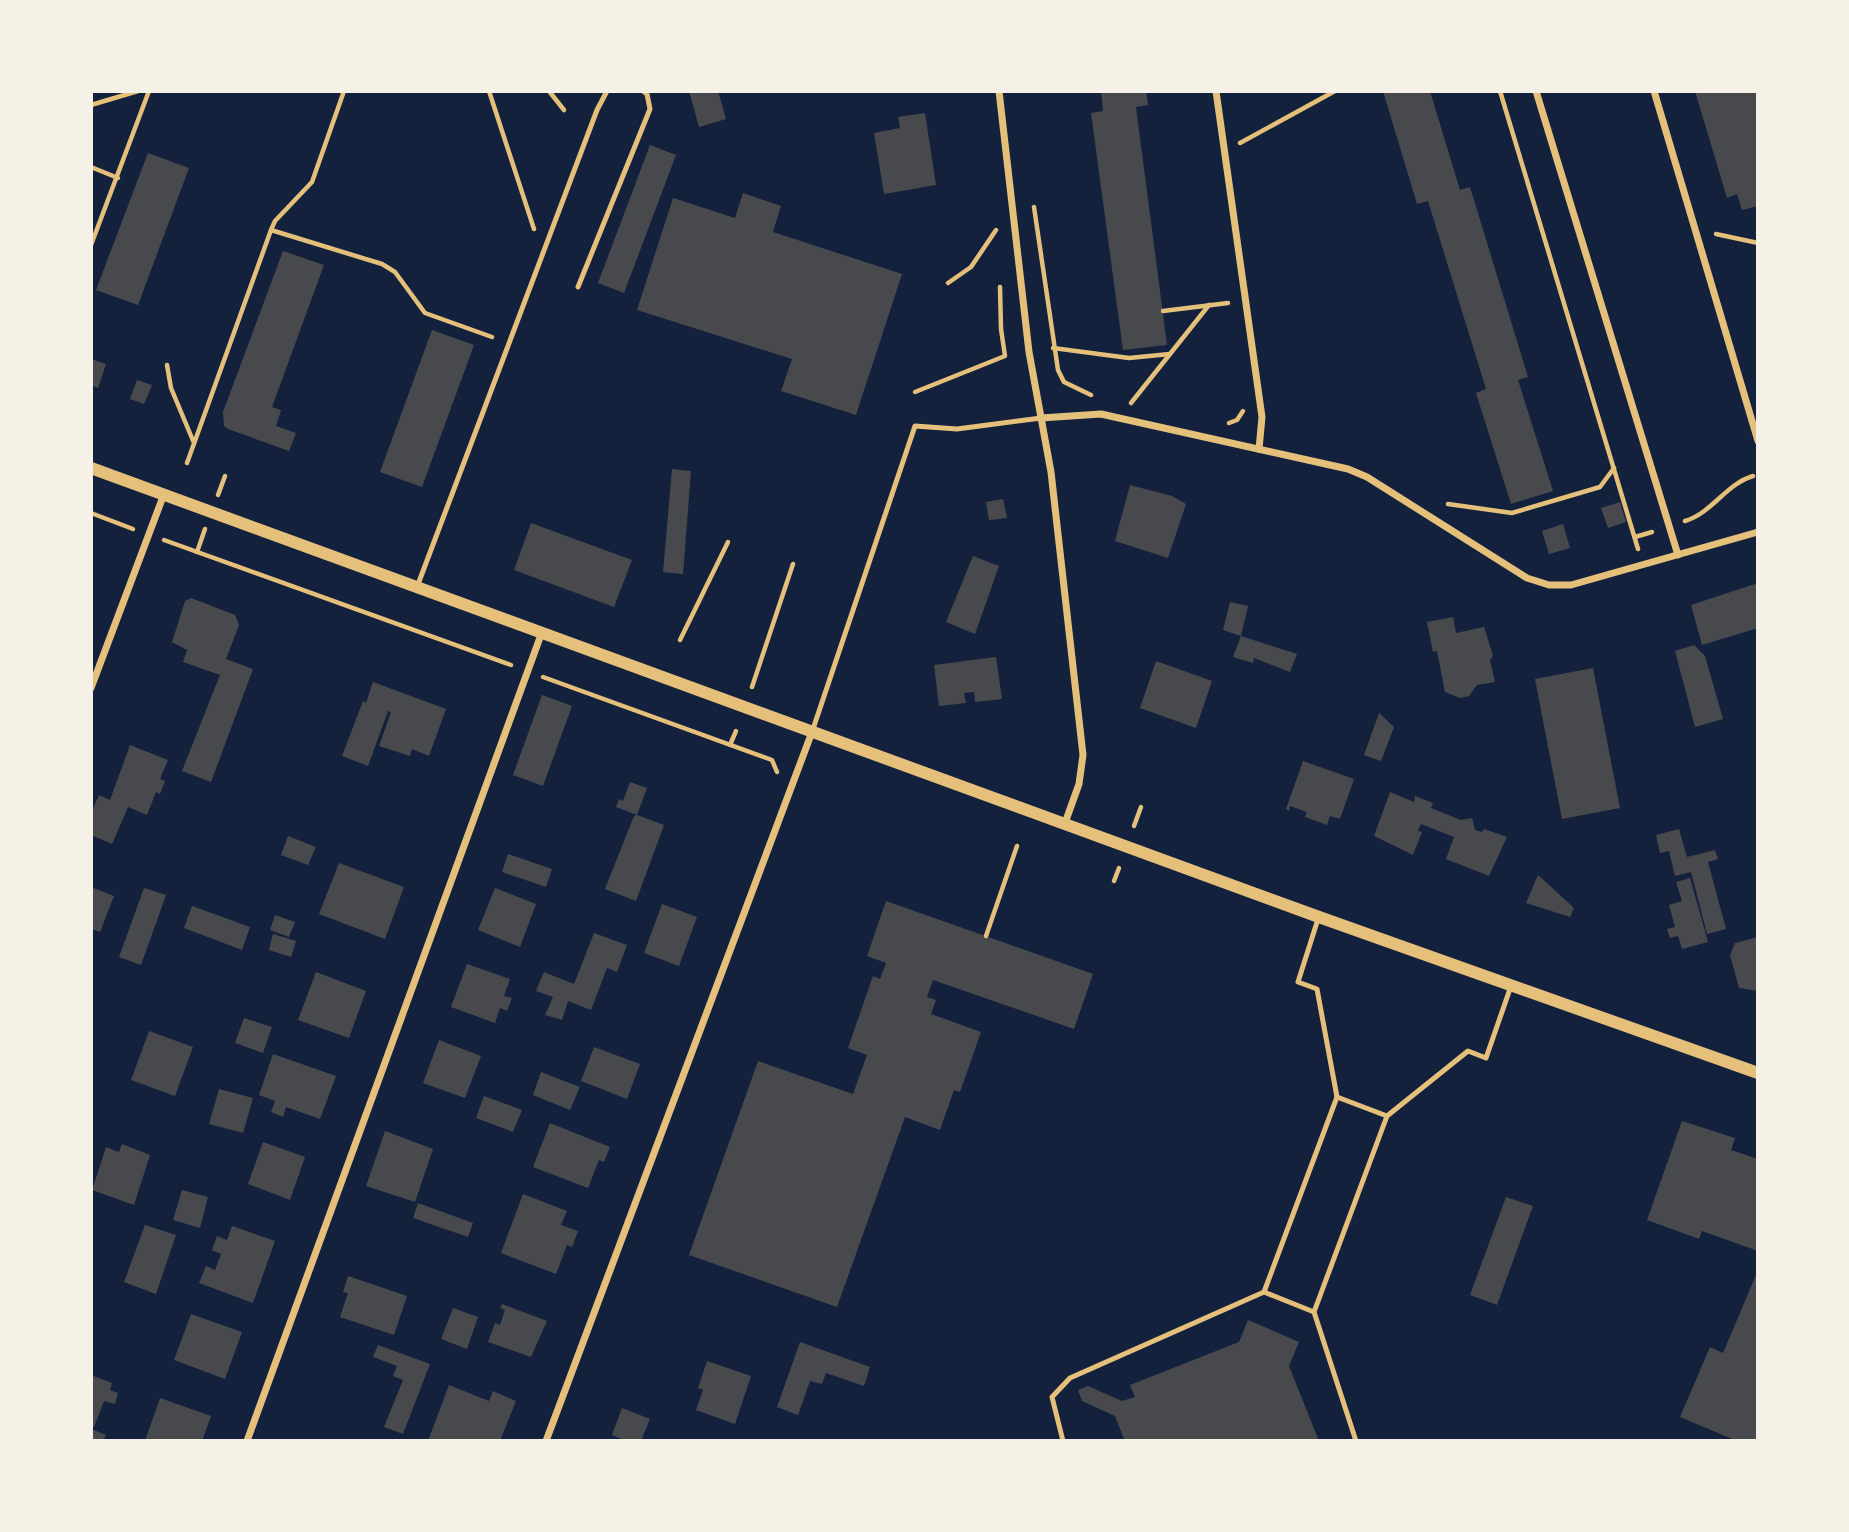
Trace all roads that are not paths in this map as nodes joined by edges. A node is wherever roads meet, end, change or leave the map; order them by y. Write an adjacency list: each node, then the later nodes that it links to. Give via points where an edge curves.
1 (607, 91): 15 (lane)
2 (643, 91): 7 (lane, via 650,109)
3 (999, 91): 8 (street)
4 (1216, 91): 10 (street, via 1262,417)
5 (1536, 91): 14 (street)
6 (1654, 91): 9 (street)
7 (578, 287)
8 (1041, 418): 10 (street, via 1101,414); 18 (lane, via 957,429 915,426); 19 (street, via 1083,755 1079,784)
9 (1758, 441)
10 (1259, 449): 14 (street, via 1367,477 1527,578 1549,584 1571,585)
11 (91, 468): 12 (street)
12 (164, 494): 15 (street); 17 (street)
13 (1758, 532): 14 (street)
14 (1678, 555)
15 (417, 587): 16 (street)
16 (542, 632): 18 (street); 27 (street)
17 (91, 688)
18 (812, 732): 19 (street); 28 (street)
19 (1065, 823): 20 (street)
20 (1319, 916): 21 (street); 23 (lane, via 1298,982 1317,989)
21 (1512, 985): 22 (street); 24 (lane, via 1486,1058 1468,1051)
22 (1758, 1073)
23 (1337, 1097): 24 (lane); 25 (lane)
24 (1387, 1116): 26 (lane)
25 (1264, 1292): 26 (lane); 29 (lane, via 1070,1378 1052,1397)
26 (1314, 1311): 30 (lane)
27 (247, 1441)
28 (546, 1441)
29 (1063, 1441)
30 (1356, 1441)

